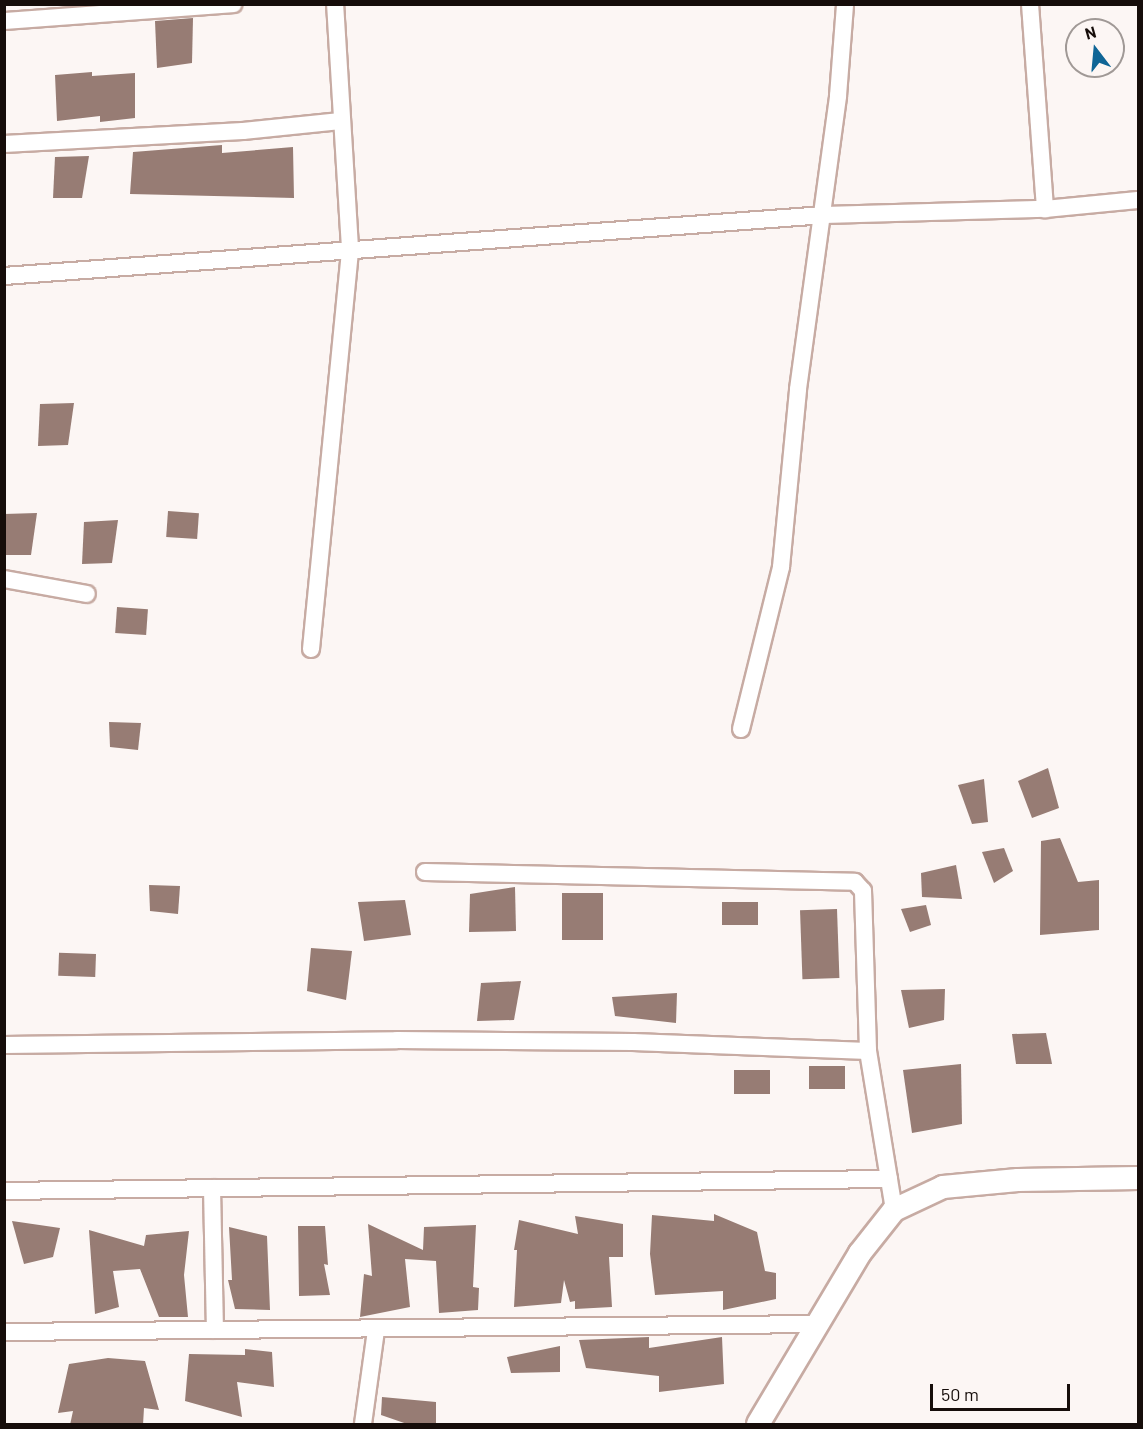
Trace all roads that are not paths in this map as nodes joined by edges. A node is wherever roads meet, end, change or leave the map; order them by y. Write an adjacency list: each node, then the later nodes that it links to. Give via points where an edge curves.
1 (233, 4): 5 (street)
2 (336, 4): 6 (street)
3 (845, 4): 10 (street)
4 (1030, 4): 9 (street)
5 (4, 21)
6 (340, 121): 7 (street, via 243,131); 11 (street)
7 (4, 144)
8 (1138, 200): 9 (street)
9 (1045, 209): 10 (street)
10 (824, 215): 11 (street); 16 (street, via 798,389 781,567)
11 (350, 248): 12 (street); 15 (street)
12 (4, 276)
13 (4, 579): 14 (street)
14 (87, 594)
15 (311, 649)
16 (741, 729)
17 (425, 872): 19 (street, via 855,882 863,891)
18 (4, 1045): 19 (street, via 397,1040 633,1042)
19 (868, 1051): 21 (street)
20 (1138, 1178): 24 (main road, via 1018,1180 943,1187)
21 (889, 1179): 22 (street); 24 (street)
22 (212, 1188): 23 (street); 26 (street)
23 (4, 1191)
24 (894, 1210): 25 (main road, via 860,1253)
25 (818, 1324): 27 (street); 30 (main road)
26 (215, 1330): 27 (street); 28 (street)
27 (376, 1330): 29 (street)
28 (4, 1332)
29 (363, 1425)
30 (758, 1425)

